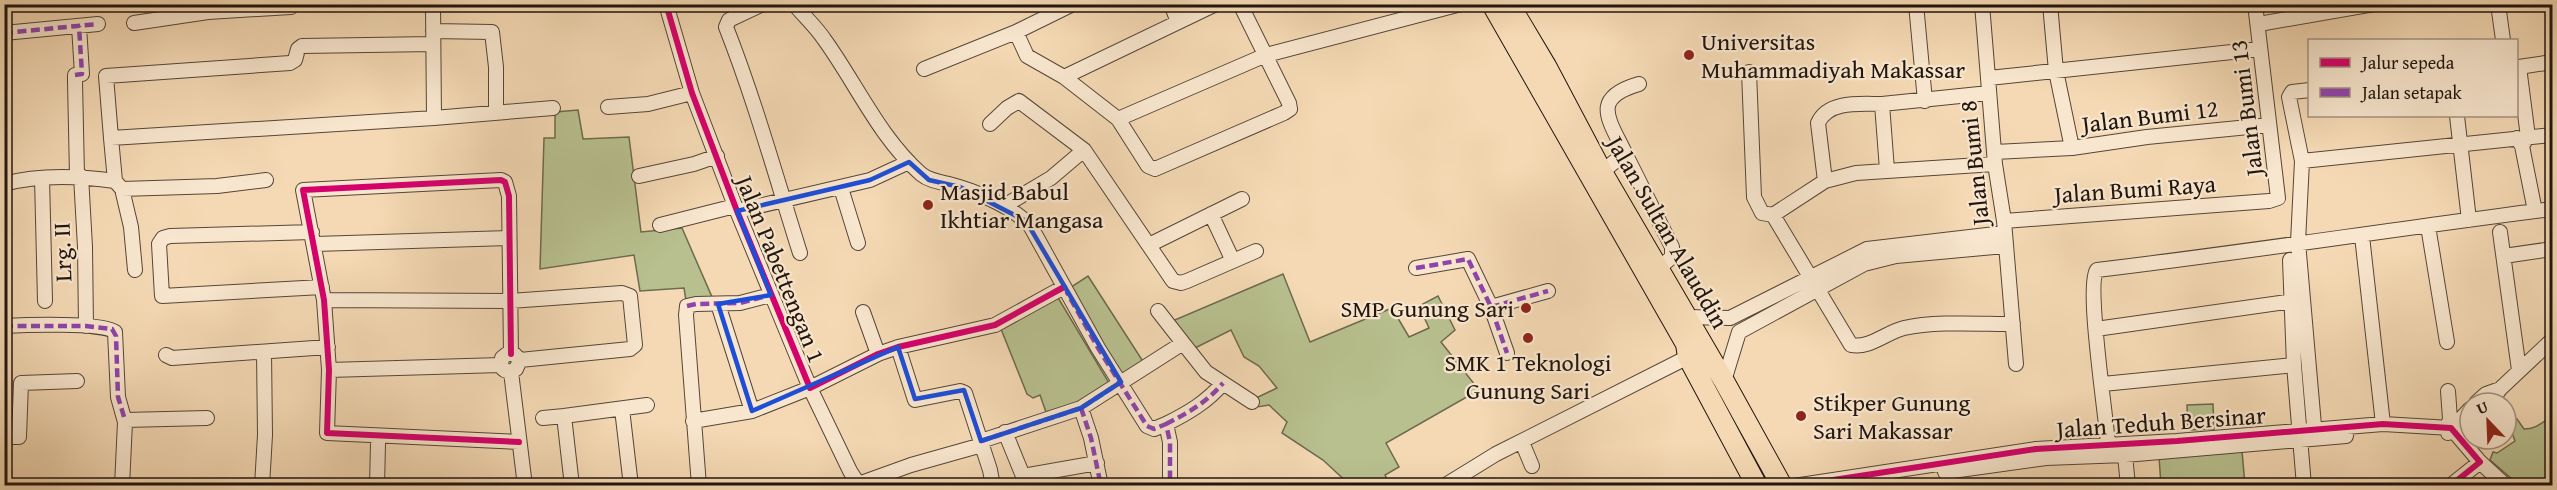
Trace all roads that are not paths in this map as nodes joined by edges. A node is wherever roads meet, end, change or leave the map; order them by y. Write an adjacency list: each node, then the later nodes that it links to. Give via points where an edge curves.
1 (433, 4): 27 (street)
2 (666, 4): 40 (street, Jalan Pabettengan 1)
3 (763, 4): 74 (street, via 729,20 726,27)
4 (794, 4): 62 (street, via 824,38)
5 (1073, 4): 25 (street)
6 (1171, 4): 20 (street)
7 (1216, 4): 20 (street)
8 (1240, 4): 30 (street)
9 (1461, 4): 30 (street)
10 (1492, 4): 33 (highway, Jalan Sultan Alauddin)
11 (1509, 4): 33 (highway, Jalan Sultan Alauddin)
12 (1916, 4): 42 (street)
13 (1982, 4): 37 (street, Jalan Bumi 8)
14 (2050, 4): 34 (street)
15 (2255, 4): 23 (street, Jalan Bumi 13)
16 (2374, 4): 23 (street)
17 (2498, 4): 28 (street)
18 (291, 7): 19 (street)
19 (167, 11): 21 (street)
20 (1178, 22): 36 (street)
21 (134, 23)
22 (98, 24): 24 (street)
23 (2259, 24): 29 (street, Jalan Bumi 13)
24 (79, 26): 26 (street); 65 (street, Lrg. II, via 82,74 75,75 75,81)
25 (1016, 32): 32 (street); 36 (street, via 1027,56)
26 (4, 33)
27 (433, 37): 46 (street, via 492,32); 48 (street); 53 (street, via 302,46 290,63 105,76)
28 (2503, 39)
29 (2260, 49): 34 (street); 51 (street, Jalan Bumi 13)
30 (1266, 55): 49 (street); 49 (street, via 1290,109 1161,167 1148,166)
31 (2553, 62): 54 (street, via 2519,67)
32 (924, 69)
33 (1539, 70): 64 (highway, Jalan Sultan Alauddin); 129 (highway, Jalan Sultan Alauddin, via 1641,268 1686,344)
34 (2056, 71): 37 (street); 56 (street)
35 (1749, 72): 81 (street, via 1754,197 1762,213)
36 (1064, 77): 49 (street)
37 (1989, 78): 41 (street, Jalan Bumi 8)
38 (1640, 84): 58 (street, via 1619,90 1608,106 1607,115)
39 (2308, 90): 61 (street, via 2292,92 2289,98)
40 (692, 93): 44 (street, via 655,103); 59 (street, Jalan Pabettengan 1)
41 (1989, 93): 42 (street); 60 (street, Jalan Bumi 8)
42 (1925, 100): 43 (street)
43 (1882, 104): 63 (street); 69 (street, via 1832,108 1820,118)
44 (608, 107)
45 (553, 108): 46 (street)
46 (496, 112): 48 (street)
47 (2457, 117): 55 (street)
48 (434, 118): 53 (street)
49 (1118, 119)
50 (990, 124): 57 (street, via 1019,101)
51 (2269, 124): 56 (street, Jalan Bumi 12); 75 (street, Jalan Bumi 13, via 2278,194 2278,198)
52 (2553, 135): 54 (street)
53 (111, 138): 71 (street)
54 (2522, 140): 55 (street); 79 (street)
55 (2461, 144): 61 (street); 82 (street)
56 (2072, 148): 60 (street)
57 (1084, 150): 76 (street, via 1051,178); 92 (street)
58 (1625, 153): 64 (street); 99 (street, via 1672,247 1672,257)
59 (717, 156): 66 (street); 77 (street, Jalan Pabettengan 1)
60 (1995, 158): 63 (street); 86 (street, Jalan Bumi 8)
61 (2302, 161): 91 (street)
62 (909, 162): 72 (street, via 883,176); 76 (street, via 929,180 960,187)
63 (1887, 170): 69 (street, via 1856,172)
64 (1602, 172): 99 (highway, Jalan Sultan Alauddin)
65 (79, 176): 67 (street); 71 (street); 117 (street, Lrg. II, via 86,248)
66 (639, 176)
67 (42, 178): 70 (street); 106 (street)
68 (266, 180): 71 (street, via 217,186)
69 (1825, 182): 81 (street)
70 (4, 184)
71 (118, 185): 100 (street, via 131,227)
72 (841, 188): 74 (street); 90 (street)
73 (1242, 199): 80 (street)
74 (783, 201): 77 (street); 95 (street)
75 (2270, 201): 86 (street, Jalan Bumi Raya)
76 (1004, 206): 102 (street, via 1031,227)
77 (736, 209): 83 (street); 105 (street, Jalan Pabettengan 1)
78 (2553, 209): 79 (street)
79 (2535, 211): 82 (street)
80 (1211, 214): 92 (street); 97 (street)
81 (1773, 215): 101 (street)
82 (2469, 220): 84 (street)
83 (660, 225)
84 (2428, 226): 87 (street); 121 (street)
85 (2500, 232): 96 (street)
86 (2004, 233): 101 (street, Jalan Bumi Raya, via 1867,249); 115 (street, Jalan Bumi 8)
87 (2362, 236): 91 (street); 155 (street)
88 (313, 238): 89 (street); 89 (street, via 303,189 501,180 507,185 509,196); 104 (street); 104 (street, via 163,238 159,244 162,296)
89 (509, 238): 107 (street)
90 (858, 243)
91 (2294, 243): 108 (street); 118 (street, via 2097,270 2093,279); 160 (street)
92 (1149, 245): 97 (street, via 1166,273 1178,283)
93 (2553, 249): 96 (street)
94 (1256, 250): 97 (street)
95 (800, 253)
96 (2504, 256): 134 (street)
97 (1233, 261)
98 (1416, 268): 110 (street, via 1468,259)
99 (1659, 268): 113 (highway, Jalan Sultan Alauddin)
100 (135, 270)
101 (1813, 282): 114 (street, Jalan Bumi Raya); 115 (street, via 1847,342 1856,346 1915,326); 119 (street, Jalan Bumi Raya)
102 (1064, 287): 124 (street, Jalan Pabettengan 1, via 995,325); 137 (street)
103 (1548, 291): 110 (street)
104 (323, 294): 107 (street); 123 (street)
105 (771, 295): 109 (street); 140 (street, Jalan Pabettengan 1)
106 (45, 301)
107 (510, 301): 130 (street); 130 (street, via 622,293 631,298 636,343 626,350)
108 (2292, 301): 118 (street); 132 (street)
109 (718, 304): 148 (street); 153 (street, via 687,306)
110 (1491, 307): 126 (street)
111 (1158, 311): 122 (street)
112 (863, 312): 127 (street)
113 (1687, 317): 114 (street, Jalan Bumi Raya); 136 (highway, Jalan Sultan Alauddin)
114 (1730, 318): 119 (street)
115 (2013, 324): 131 (street, Jalan Bumi 8)
116 (4, 326): 117 (street)
117 (86, 326): 152 (street, via 115,332 118,397)
118 (2096, 329): 139 (street)
119 (1738, 332): 136 (street)
120 (2553, 340): 134 (street)
121 (2447, 342)
122 (1183, 343): 137 (street); 138 (street, via 1201,367)
123 (328, 347): 125 (street); 133 (street)
124 (898, 347): 127 (street, Jalan Pabettengan 1); 165 (street, via 915,399 963,392)
125 (264, 352): 128 (street, via 172,358); 174 (street)
126 (1507, 353)
127 (878, 354): 140 (street, Jalan Pabettengan 1)
128 (166, 355)
129 (1688, 357): 163 (street); 184 (highway, Jalan Sultan Alauddin)
130 (511, 363): 133 (street); 162 (street)
131 (2016, 364)
132 (2294, 365): 139 (street); 160 (street)
133 (329, 370): 162 (street, via 327,433)
134 (2519, 370): 141 (street)
135 (77, 381): 161 (street, via 21,383 19,436)
136 (1724, 381): 185 (highway, Jalan Sultan Alauddin)
137 (1121, 382): 146 (street); 154 (street, via 1149,428)
138 (1223, 383): 144 (street); 154 (street, via 1193,410)
139 (2103, 384): 166 (street)
140 (810, 388): 148 (street); 172 (street, via 850,471 857,482)
141 (2500, 389): 143 (street)
142 (2448, 391): 159 (street)
143 (2494, 391)
144 (1252, 402)
145 (647, 405): 147 (street)
146 (1081, 408): 158 (street); 169 (street)
147 (622, 409): 149 (street); 178 (street)
148 (752, 411): 153 (street)
149 (564, 416): 151 (street); 177 (street)
150 (207, 418): 152 (street)
151 (543, 418)
152 (124, 420): 173 (street)
153 (693, 421): 179 (street)
154 (1166, 424): 182 (street)
155 (2383, 424): 159 (street, Jalan Teduh Bersinar); 160 (street, Jalan Teduh Bersinar)
156 (2458, 425): 159 (street)
157 (2458, 429): 159 (street)
158 (1005, 432): 165 (street); 169 (street, via 1023,476)
159 (2452, 433): 160 (street, Jalan Teduh Bersinar); 168 (street)
160 (2308, 434): 166 (street, Jalan Teduh Bersinar); 167 (street, Jalan Teduh Bersinar); 189 (street)
161 (4, 437)
162 (519, 442): 176 (street)
163 (1522, 442): 170 (street); 183 (street)
164 (378, 443): 175 (street)
165 (981, 443): 172 (street); 180 (street)
166 (2109, 451): 167 (street, Jalan Teduh Bersinar); 171 (street, Jalan Teduh Bersinar, via 2037,449)
167 (2125, 455): 188 (street)
168 (2480, 462): 190 (street); 191 (street)
169 (1096, 463): 181 (street)
170 (1532, 466)
171 (1878, 476): 186 (street, Jalan Teduh Bersinar); 187 (street, Jalan Teduh Bersinar)
172 (867, 483)
173 (122, 486)
174 (262, 486)
175 (377, 486)
176 (525, 486)
177 (572, 486)
178 (631, 486)
179 (699, 486)
180 (993, 486)
181 (1101, 486)
182 (1170, 486)
183 (1444, 486)
184 (1757, 486)
185 (1782, 486)
186 (1794, 486)
187 (1852, 486)
188 (2128, 486)
189 (2304, 486)
190 (2450, 486)
191 (2506, 486)

